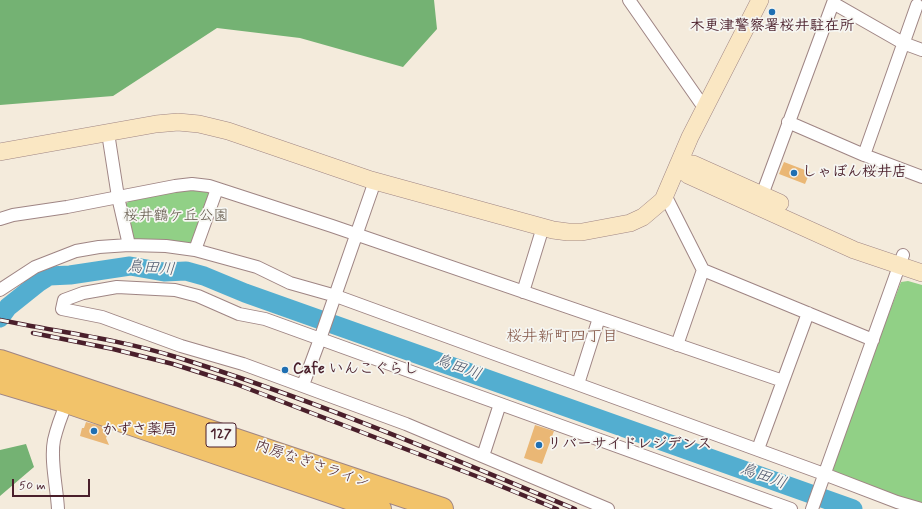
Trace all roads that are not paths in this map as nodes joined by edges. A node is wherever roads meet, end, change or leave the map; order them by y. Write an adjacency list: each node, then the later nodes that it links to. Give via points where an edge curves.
1 (629, 0): 6 (street)
2 (760, 0): 6 (street)
3 (917, 5): 4 (street)
4 (903, 43): 5 (street); 7 (street, via 833,3); 10 (street)
5 (922, 50)
6 (705, 109): 11 (street)
7 (788, 122): 10 (street); 16 (street)
8 (108, 133): 9 (street); 13 (street, via 156,124 199,124 228,131); 17 (street)
9 (0, 152)
10 (864, 155): 12 (street)
11 (678, 165): 15 (street); 16 (street, via 693,164); 23 (street, via 688,175 854,250)
12 (922, 177)
13 (375, 181): 19 (street); 20 (street)
14 (217, 189): 17 (street, via 192,184); 20 (street); 22 (street)
15 (665, 195): 19 (street, via 663,200 643,217 630,223 582,232); 25 (street)
16 (762, 195): 23 (street)
17 (118, 197): 18 (street); 21 (street)
18 (0, 219)
19 (543, 227): 28 (street)
20 (357, 234): 28 (street); 29 (street)
21 (129, 244): 22 (street); 27 (street, via 76,252 35,267)
22 (195, 250): 29 (street, via 256,267 290,283)
23 (901, 261): 24 (street); 26 (street); 33 (street)
24 (922, 261)
25 (703, 270): 30 (street); 34 (street)
26 (922, 273)
27 (0, 290)
28 (523, 292): 31 (street)
29 (335, 299): 32 (street); 38 (street)
30 (808, 313): 33 (street); 36 (street)
31 (599, 318): 34 (street); 38 (street)
32 (321, 337): 39 (street); 39 (street, via 265,319 239,314 198,296 175,290 117,287 83,293 64,300 62,309 102,317); 41 (street)
33 (873, 340): 44 (street)
34 (677, 345): 36 (street)
35 (0, 361): 47 (highway, 内房なぎさライン / 127)
36 (783, 381): 42 (street)
37 (0, 382): 40 (highway, 内房なぎさライン / 127)
38 (578, 384): 42 (street)
39 (302, 386): 43 (street, via 406,424)
40 (67, 402): 45 (street, via 54,442); 46 (highway, 内房なぎさライン / 127)
41 (500, 404): 43 (street); 49 (street)
42 (758, 449): 44 (street)
43 (483, 456): 48 (street)
44 (823, 477): 50 (street); 51 (street)
45 (58, 509)
46 (380, 509)
47 (442, 509)
48 (608, 509)
49 (791, 509)
50 (812, 509)
51 (920, 509)

